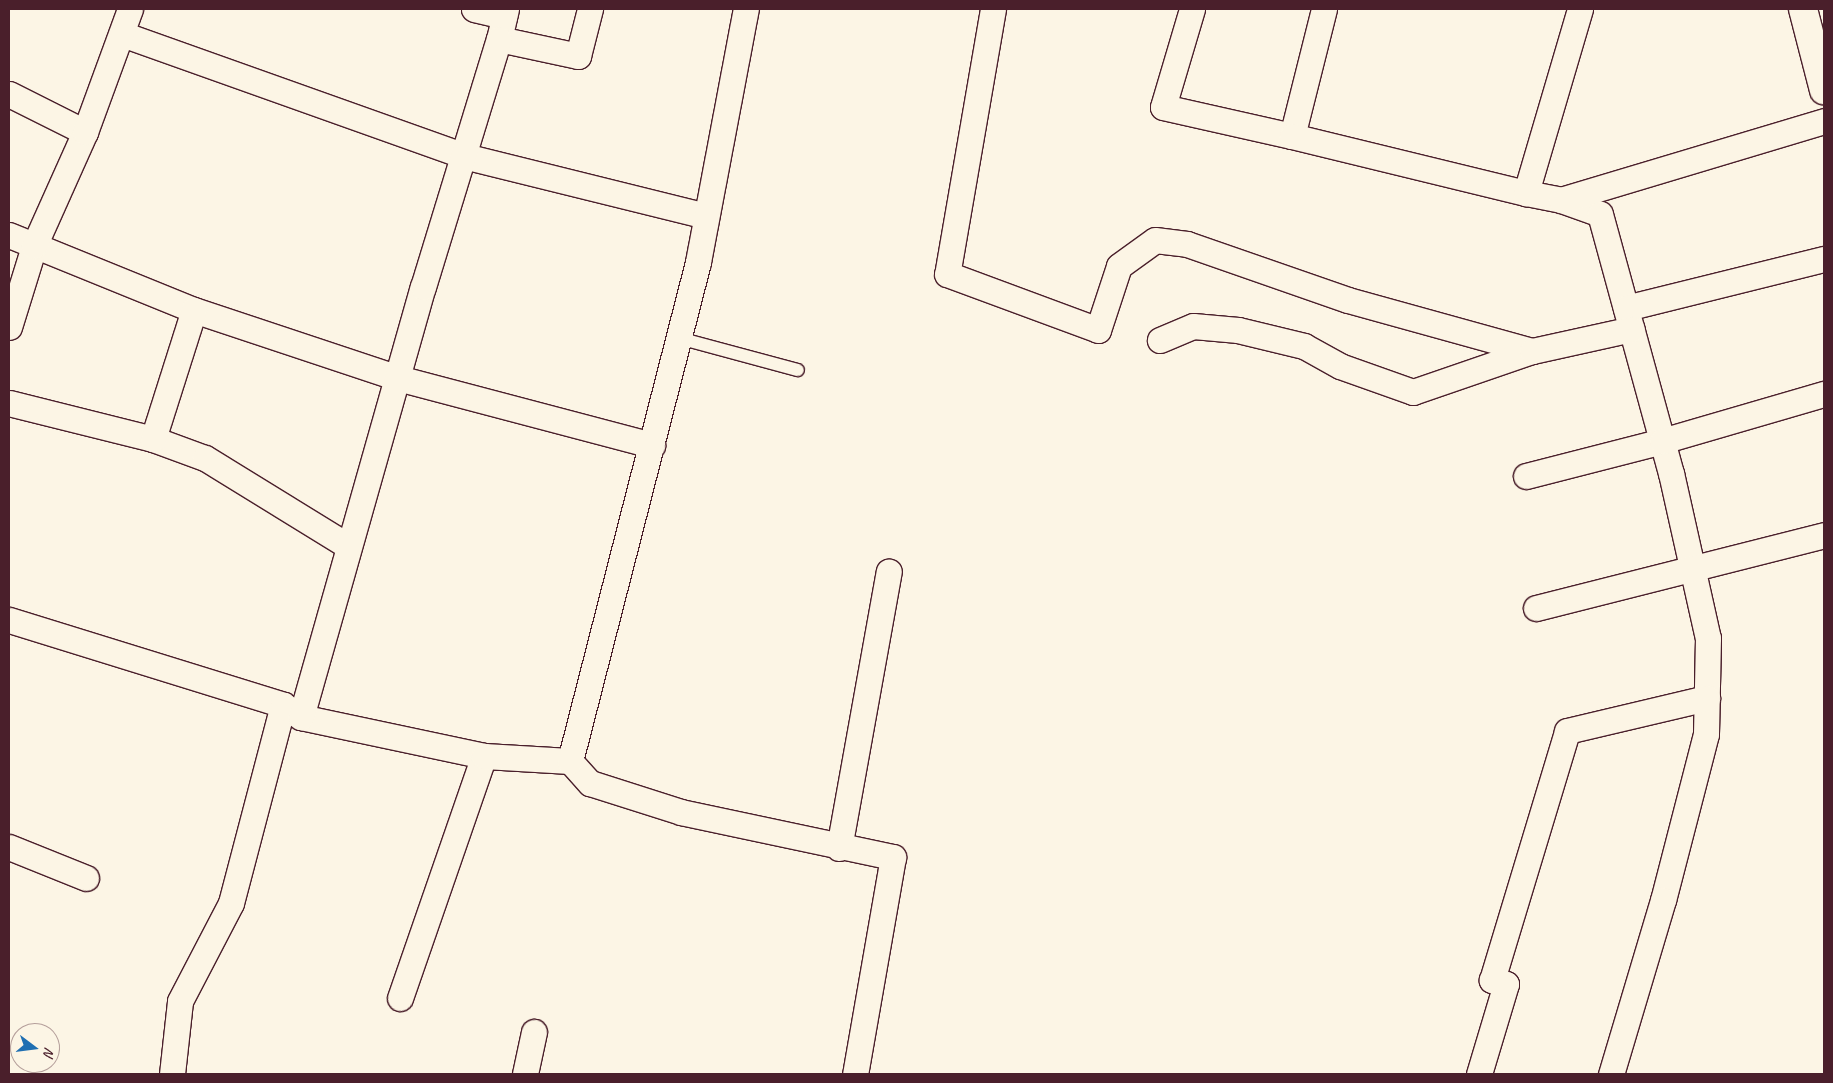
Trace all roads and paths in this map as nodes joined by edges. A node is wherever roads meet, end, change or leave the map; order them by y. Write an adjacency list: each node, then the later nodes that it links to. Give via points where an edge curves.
1 (130, 9): 11 (street)
2 (474, 9): 10 (street)
3 (590, 9): 10 (street, via 578,56)
4 (746, 9): 20 (street)
5 (993, 9): 29 (street, via 947,274 1098,330 1119,266 1155,240 1179,243 1348,300)
6 (1192, 9): 16 (street, via 1163,107)
7 (1324, 9): 16 (street)
8 (1580, 9): 18 (street)
9 (1803, 9): 12 (main road)
10 (503, 21): 17 (street)
11 (122, 34): 15 (street); 17 (street)
12 (1824, 90)
13 (9, 94): 15 (street)
14 (1824, 121): 19 (street)
15 (85, 132): 22 (street)
16 (1292, 136): 18 (street)
17 (464, 156): 20 (street); 31 (street)
18 (1526, 193): 19 (street)
19 (1561, 200): 25 (street, via 1600,214)
20 (706, 216): 27 (street)
21 (9, 235): 22 (street)
22 (34, 246): 24 (street); 26 (street)
23 (1824, 259): 25 (street)
24 (194, 310): 31 (street); 34 (street)
25 (1629, 318): 29 (street); 35 (street)
26 (9, 327)
27 (679, 338): 30 (lane); 36 (street)
28 (1160, 340): 29 (street, via 1193,326 1238,330 1304,346 1340,366 1413,392)
29 (1532, 351)
30 (798, 370)
31 (398, 378): 36 (street); 39 (street)
32 (1824, 394): 35 (street)
33 (9, 403): 34 (street)
34 (153, 439): 39 (street, via 206,458)
35 (1662, 441): 37 (street); 40 (street)
36 (652, 445): 47 (street)
37 (1526, 476)
38 (1824, 535): 40 (street)
39 (348, 546): 45 (street)
40 (1692, 567): 42 (street); 44 (street, via 1708,638)
41 (889, 572): 49 (street)
42 (1536, 608)
43 (9, 620): 45 (street)
44 (1707, 698): 56 (street, via 1567,731 1492,980 1506,984); 57 (street, via 1706,734 1663,900)
45 (292, 711): 46 (street); 53 (street, via 231,903 180,1001)
46 (484, 756): 47 (street); 51 (street)
47 (570, 761): 49 (street, via 590,783 608,789 681,812)
48 (9, 847): 50 (street)
49 (839, 848): 55 (street, via 893,857)
50 (86, 878)
51 (400, 998)
52 (534, 1032): 54 (street)
53 (172, 1074)
54 (525, 1074)
55 (855, 1074)
56 (1479, 1074)
57 (1611, 1074)

